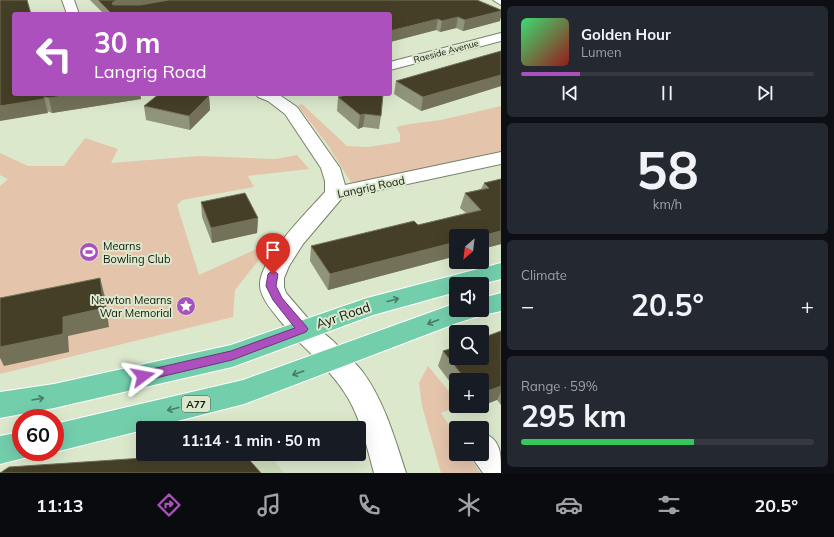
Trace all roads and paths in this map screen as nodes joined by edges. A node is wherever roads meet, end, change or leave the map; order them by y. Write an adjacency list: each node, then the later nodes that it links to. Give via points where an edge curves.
1 (68, 0): 2 (street)
2 (72, 12)
3 (501, 37): 4 (street, Raeside Avenue)
4 (392, 65)
5 (276, 96): 7 (street, via 291,111 330,168 335,181)
6 (501, 158): 7 (street, Langrig Road)
7 (334, 193): 12 (street, Langrig Road, via 282,255 273,274 271,286 278,300)
8 (501, 271): 12 (main road, Ayr Road, one-way to 8, via 367,307)
9 (501, 302): 10 (main road)
10 (489, 305)
11 (449, 316): 13 (main road, A77, one-way to 13)
12 (302, 329): 13 (street, Langrig Road); 14 (main road, Ayr Road, one-way to 12, via 54,396 232,356)
13 (334, 360): 15 (main road, A77, one-way to 15, via 244,392); 20 (street, Langrig Road, via 352,381 366,406)
14 (0, 405)
15 (64, 436)
16 (12, 448): 17 (main road)
17 (0, 450)
18 (489, 456): 19 (street)
19 (501, 472)
20 (390, 473)

